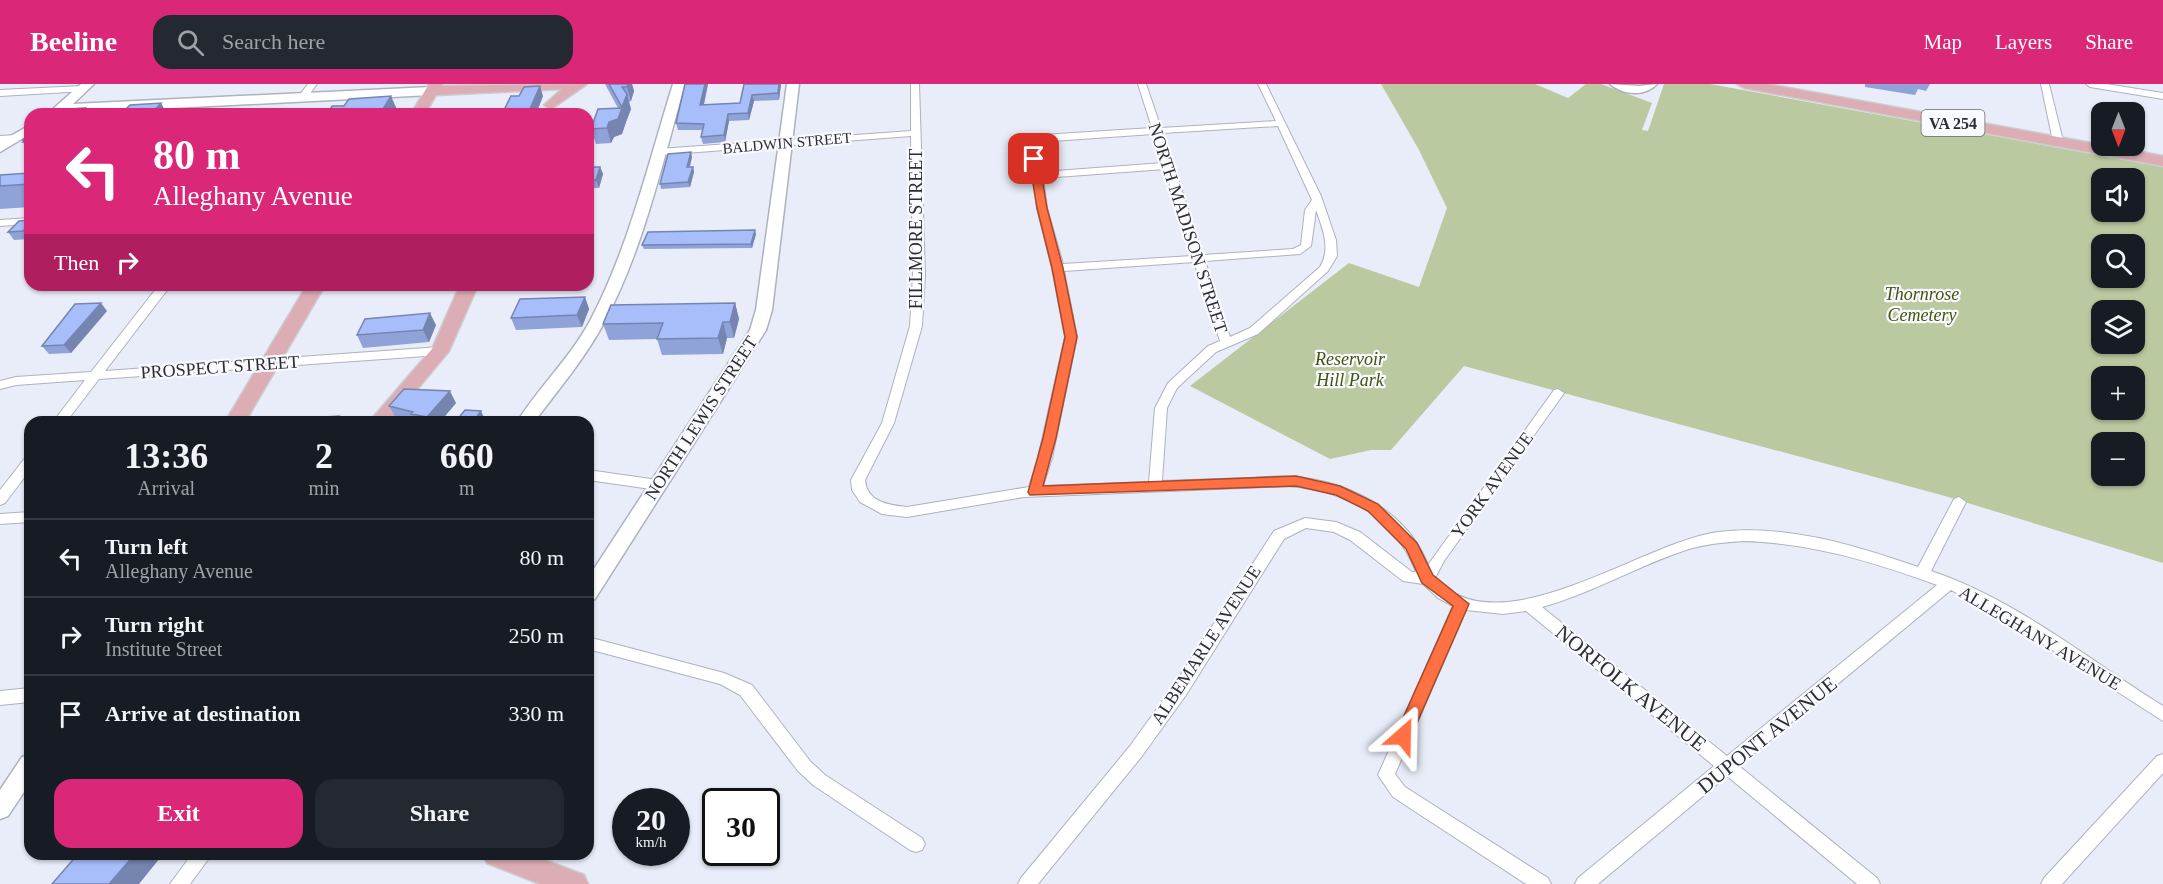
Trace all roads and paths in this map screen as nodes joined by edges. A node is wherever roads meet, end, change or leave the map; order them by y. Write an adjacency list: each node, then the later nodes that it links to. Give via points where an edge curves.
1 (313, 84): 18 (street)
2 (578, 84): 13 (main road); 23 (main road)
3 (679, 84): 33 (street)
4 (793, 84): 31 (street, NORTH LEWIS STREET)
5 (915, 84): 27 (street, FILLMORE STREET)
6 (1142, 84): 25 (street, NORTH MADISON STREET)
7 (1262, 84): 24 (street)
8 (1616, 84): 9 (street, via 1638,90)
9 (1651, 84)
10 (1744, 84): 30 (main road, VA 254)
11 (2045, 84): 30 (street)
12 (2090, 84): 17 (street)
13 (557, 85): 15 (main road); 22 (main road)
14 (85, 86): 16 (street); 19 (street)
15 (434, 88): 18 (street); 21 (main road)
16 (0, 93)
17 (2163, 96)
18 (303, 98): 20 (street)
19 (61, 108)
20 (115, 108)
21 (422, 108)
22 (550, 108)
23 (551, 108)
24 (1281, 123): 25 (street); 37 (street)
25 (1157, 132): 35 (street, NORTH MADISON STREET); 36 (street, via 1034,140)
26 (24, 133): 28 (street)
27 (916, 133): 31 (street, BALDWIN STREET); 61 (street, FILLMORE STREET, via 916,326 888,423 858,480 859,490)
28 (17, 138): 29 (street); 32 (street)
29 (0, 139)
30 (2058, 141): 34 (main road, VA 254)
31 (785, 144): 33 (street, BALDWIN STREET); 57 (street, NORTH LEWIS STREET, via 764,310 758,330)
32 (0, 148)
33 (659, 152): 54 (street, via 635,234 600,316)
34 (2163, 160)
35 (1168, 166): 36 (street); 40 (street, NORTH MADISON STREET)
36 (1036, 175): 41 (street)
37 (1317, 201): 40 (street, via 1310,210 1303,250); 45 (street, via 1332,248 1329,262 1254,331)
38 (24, 221): 39 (street)
39 (0, 223)
40 (1198, 259): 41 (street); 45 (street, NORTH MADISON STREET)
41 (1058, 268): 59 (street, via 1070,347)
42 (160, 291): 48 (street)
43 (312, 291): 47 (main road)
44 (467, 291): 46 (main road)
45 (1226, 343): 58 (street, NORTH MADISON STREET, via 1198,360 1162,402)
46 (440, 351): 47 (street, PROSPECT STREET); 53 (main road)
47 (270, 363): 48 (street, PROSPECT STREET); 52 (main road)
48 (93, 376): 49 (street, PROSPECT STREET); 51 (street)
49 (0, 385)
50 (1558, 393): 66 (street, YORK AVENUE)
51 (63, 416)
52 (239, 416)
53 (384, 416)
54 (530, 416)
55 (24, 469): 60 (street)
56 (594, 476): 57 (street)
57 (658, 486): 68 (street, NORTH LEWIS STREET)
58 (1155, 487): 59 (street, ALLEGHANY AVENUE); 66 (street, ALLEGHANY AVENUE, via 1287,481 1340,491 1392,524 1412,546)
59 (1034, 492): 61 (street, ALLEGHANY AVENUE, via 912,512 887,510)
60 (0, 500)
61 (869, 502)
62 (1959, 502): 65 (street)
63 (24, 517): 64 (street)
64 (0, 519)
65 (1922, 574): 67 (street, ALLEGHANY AVENUE); 70 (street, ALLEGHANY AVENUE, via 1824,544 1773,537 1731,537 1691,544)
66 (1427, 579): 69 (street, ALLEGHANY AVENUE); 86 (street, ALBEMARLE AVENUE, via 1408,577 1363,541 1336,527 1305,524 1279,535 1180,690 1131,758)
67 (1949, 583): 74 (street, ALLEGHANY AVENUE); 76 (street, DUPONT AVENUE)
68 (594, 585)
69 (1461, 604): 70 (street, ALLEGHANY AVENUE, via 1494,609); 87 (street, via 1386,775 1399,792)
70 (1530, 606): 76 (street, NORFOLK AVENUE)
71 (594, 645): 81 (street, via 724,679 746,690 819,780)
72 (24, 696): 73 (street)
73 (0, 698)
74 (2163, 714)
75 (2163, 761): 90 (street)
76 (1728, 767): 88 (street, DUPONT AVENUE); 89 (street, NORFOLK AVENUE)
77 (24, 773): 79 (street)
78 (24, 791): 80 (street)
79 (0, 809)
80 (0, 814)
81 (915, 844)
82 (198, 860): 84 (street)
83 (512, 860): 85 (main road)
84 (179, 884)
85 (574, 884)
86 (1027, 884)
87 (1542, 884)
88 (1584, 884)
89 (1871, 884)
90 (2050, 884)

